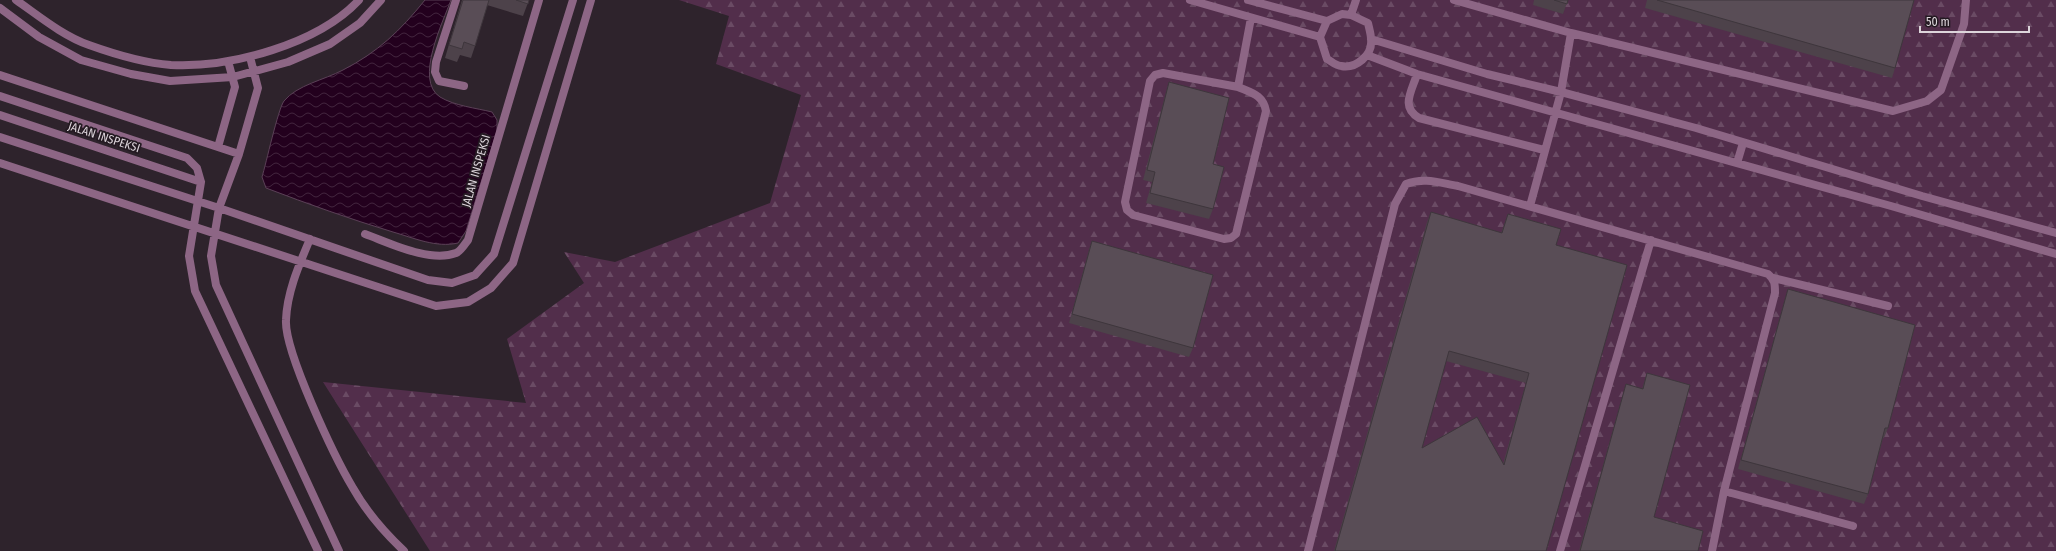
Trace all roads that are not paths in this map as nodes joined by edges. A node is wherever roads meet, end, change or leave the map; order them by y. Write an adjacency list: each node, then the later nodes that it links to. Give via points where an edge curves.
1 (16, 0): 23 (lane, via 48,23 87,45 171,65)
2 (359, 0): 22 (lane, via 322,29 282,47)
3 (382, 0): 24 (lane, via 360,23 330,44 288,62)
4 (456, 0): 28 (lane, via 436,62 436,72 439,81)
5 (539, 0): 48 (lane, JALAN INSPEKSI, via 468,240 457,253 444,256 420,254)
6 (573, 0): 49 (lane, via 494,254 475,275 452,283 428,280)
7 (591, 0): 52 (lane, via 513,263 491,288 468,302 436,306)
8 (1190, 0): 16 (lane)
9 (1248, 0): 17 (lane)
10 (1356, 0): 15 (lane)
11 (1454, 0): 13 (lane)
12 (1966, 0): 18 (lane, via 1964,24 1941,90 1927,101 1893,111)
13 (1470, 2): 18 (lane)
14 (0, 8): 27 (lane, via 39,37 81,60 131,74 170,81)
15 (1352, 15): 17 (lane, via 1342,14); 20 (lane, via 1368,23)
16 (1251, 18): 19 (lane); 29 (lane)
17 (1327, 21): 19 (lane)
18 (1571, 33): 30 (lane)
19 (1320, 37): 21 (lane, via 1327,59 1340,66 1355,65)
20 (1371, 39): 21 (lane); 30 (lane, via 1487,74)
21 (1367, 55): 25 (lane)
22 (250, 56): 23 (lane); 24 (lane)
23 (228, 61): 27 (lane)
24 (254, 72): 27 (lane); 38 (lane, via 258,88)
25 (1417, 74): 32 (lane); 37 (lane, via 1408,104 1411,113 1419,118)
26 (0, 75): 36 (lane)
27 (233, 77): 36 (lane, via 235,87)
28 (464, 86)
29 (1238, 87): 29 (lane, via 1260,97 1266,111 1236,234 1224,240 1133,215 1127,210 1125,202 1150,81 1155,75 1163,73)
30 (1561, 92): 32 (lane); 35 (lane)
31 (0, 96): 41 (lane, via 187,158 197,168)
32 (1555, 112): 37 (lane); 40 (lane)
33 (0, 116): 41 (lane, JALAN INSPEKSI)
34 (0, 137): 42 (lane)
35 (1743, 143): 40 (lane); 46 (lane)
36 (218, 147): 38 (lane)
37 (1544, 150): 43 (lane)
38 (239, 154): 44 (lane)
39 (0, 163): 45 (lane)
40 (1737, 163): 51 (lane)
41 (200, 182): 42 (lane)
42 (198, 201): 44 (lane); 45 (lane)
43 (1530, 206): 50 (lane); 60 (lane, via 1427,180 1406,184 1395,204)
44 (219, 208): 47 (lane); 49 (lane)
45 (193, 227): 47 (lane); 57 (lane, via 189,256 195,291)
46 (2056, 233)
47 (214, 234): 52 (lane); 58 (lane, via 211,256 216,284)
48 (365, 234)
49 (310, 239): 52 (lane)
50 (1651, 240): 53 (lane, via 1768,274); 61 (lane)
51 (2056, 254)
52 (300, 262): 59 (lane, via 285,322 290,347 304,384 353,488 374,518)
53 (1773, 278): 54 (lane); 55 (lane, via 1775,293)
54 (1888, 306)
55 (1724, 492): 56 (lane); 62 (lane)
56 (1853, 526)
57 (318, 551)
58 (339, 551)
59 (404, 551)
60 (1308, 551)
61 (1560, 551)
62 (1712, 551)

